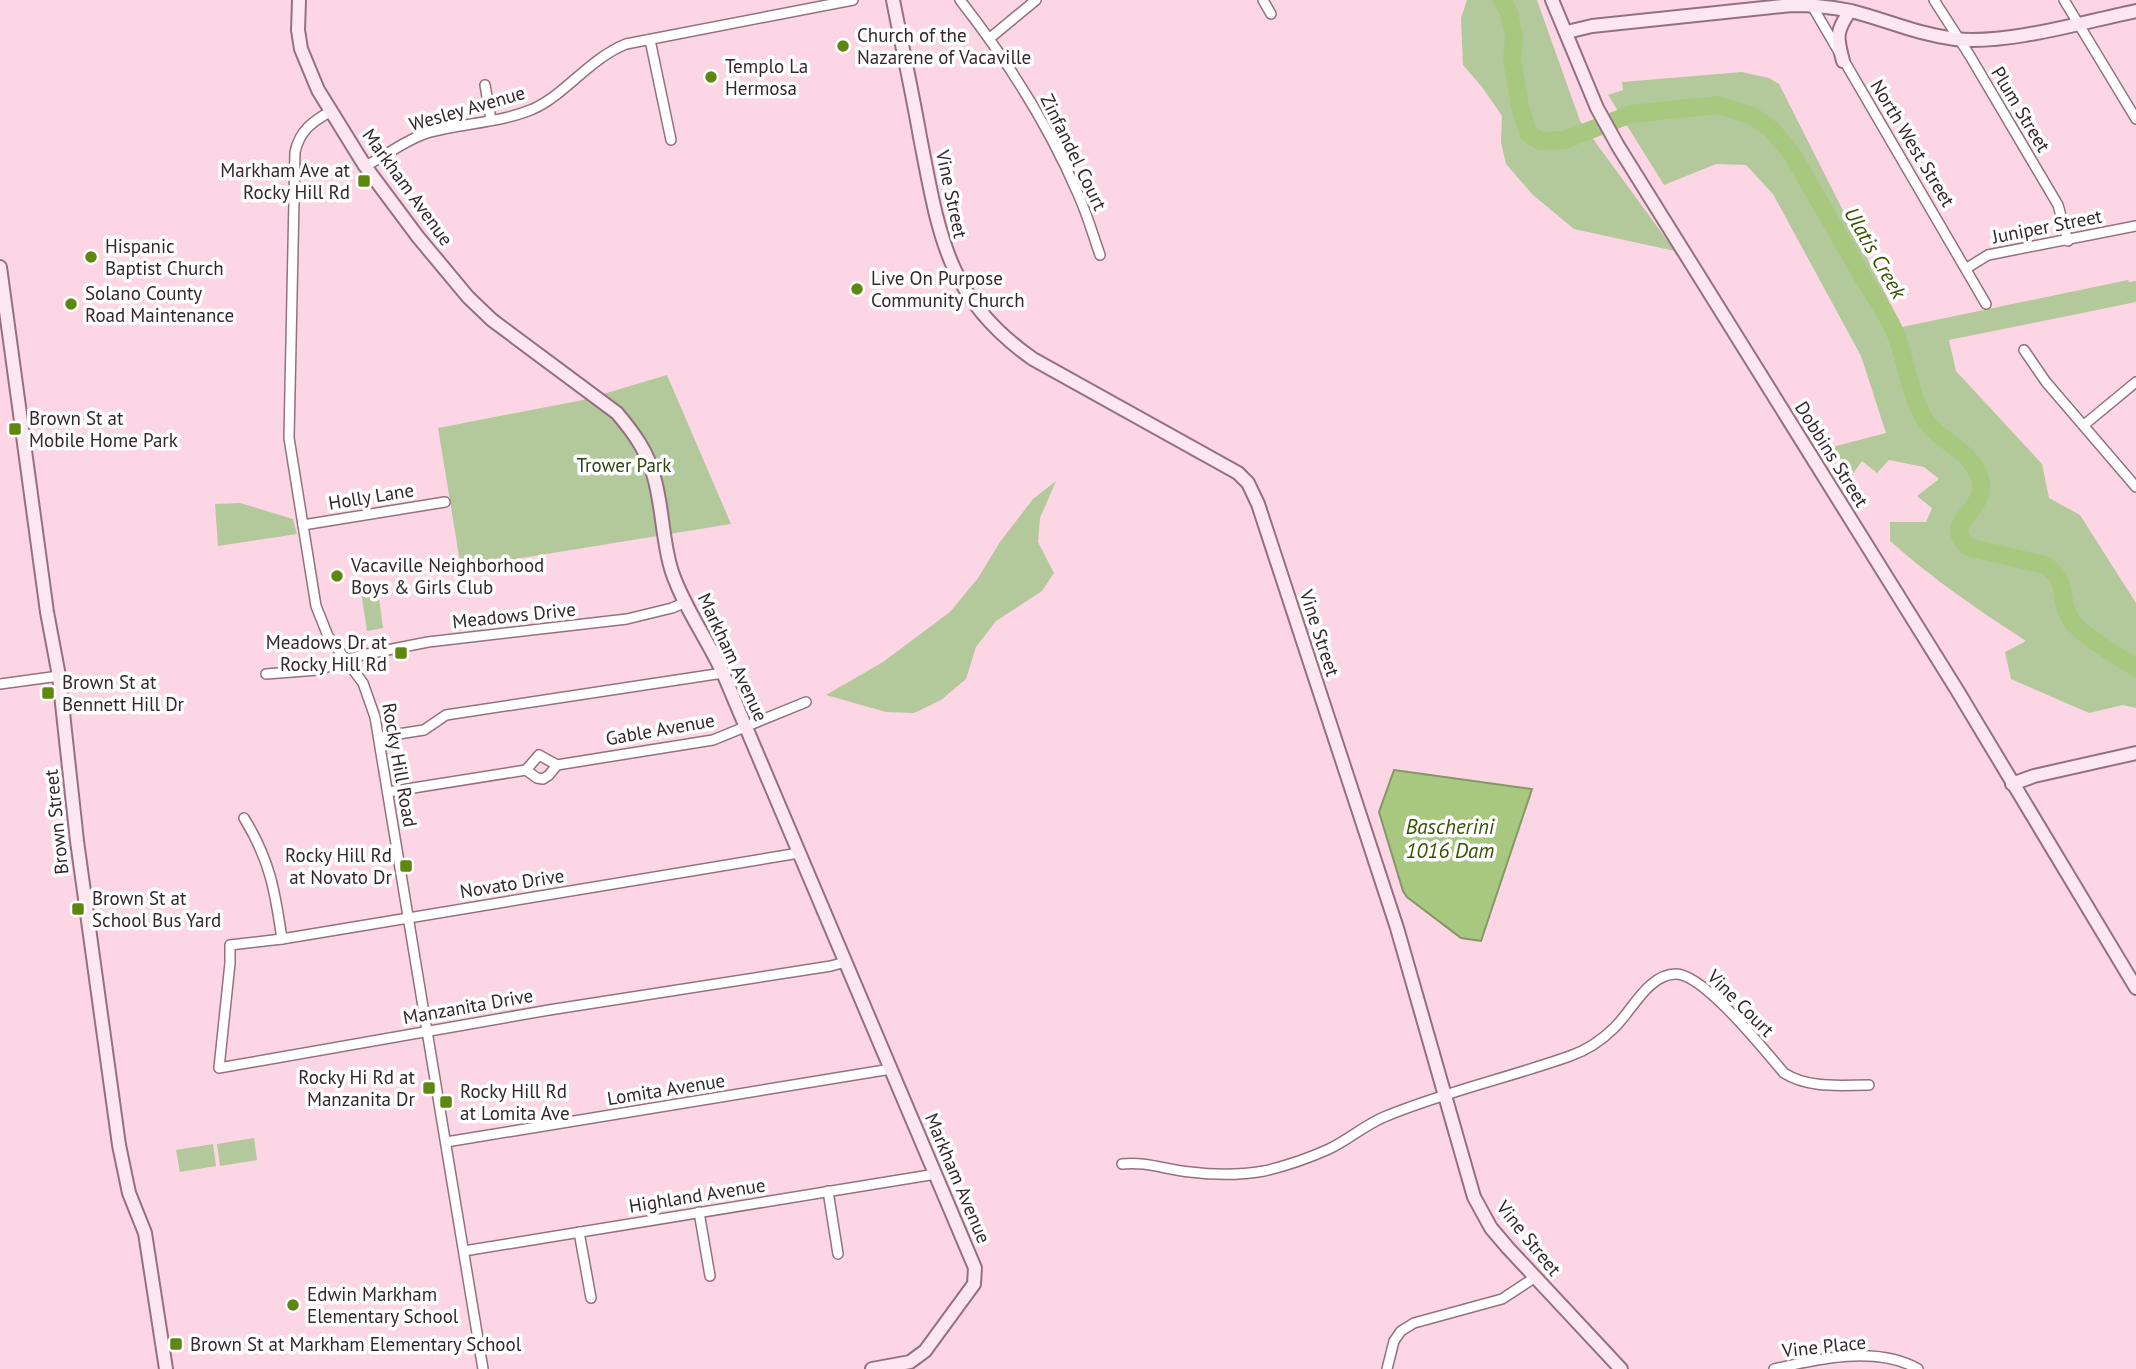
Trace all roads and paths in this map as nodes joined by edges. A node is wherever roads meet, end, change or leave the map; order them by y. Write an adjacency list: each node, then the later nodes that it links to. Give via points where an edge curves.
1 (299, 0): 21 (street, Markham Avenue, via 298,30 307,69)
2 (853, 0): 18 (street, Wesley Avenue)
3 (893, 0): 63 (street, Vine Street, via 940,236 973,302 1007,340 1033,359 1238,473 1248,483 1397,928)
4 (960, 0): 16 (street, Zinfandel Court)
5 (1036, 0): 16 (street)
6 (1263, 0): 13 (street)
7 (1552, 0): 15 (street)
8 (1934, 0): 17 (street, Plum Street)
9 (2064, 0): 14 (street)
10 (1810, 3): 11 (street); 15 (street); 19 (street, North West Street)
11 (1850, 11): 17 (street, via 1905,29); 19 (street, via 1837,36)
12 (2136, 11): 14 (street)
13 (1271, 14)
14 (2077, 23): 17 (street, via 2006,37); 22 (street)
15 (1567, 32): 51 (street, Dobbins Street, via 1597,108 1618,146)
16 (990, 38): 28 (street, Zinfandel Court, via 1054,144 1079,195)
17 (1959, 39): 27 (street, Plum Street, via 2058,205)
18 (650, 40): 23 (street, Wesley Avenue, via 612,50 537,107); 24 (street)
19 (1843, 61): 30 (street, North West Street)
20 (485, 85): 23 (street)
21 (331, 111): 25 (street, Markham Avenue); 38 (street, Rocky Hill Road, via 304,130 295,152 289,438)
22 (2136, 119)
23 (491, 120): 25 (street, Wesley Avenue, via 428,133)
24 (671, 140)
25 (365, 166): 39 (street, Markham Avenue, via 468,297 492,320 604,401 629,427 654,477 666,551)
26 (2136, 226): 27 (street, Juniper Street)
27 (2068, 240): 30 (street, Juniper Street, via 1988,255)
28 (1100, 255)
29 (0, 267): 32 (street, Brown Street)
30 (1967, 268): 31 (street, North West Street)
31 (1986, 304)
32 (6, 345): 43 (street, Brown Street)
33 (2024, 350): 35 (street)
34 (2136, 382): 35 (street)
35 (2084, 425): 36 (street)
36 (2136, 487)
37 (445, 502): 38 (street, Holly Lane)
38 (303, 525): 40 (street, Rocky Hill Road, via 316,606 328,636)
39 (686, 602): 40 (street, Meadows Drive, via 627,619 428,642); 41 (street, Markham Avenue)
40 (346, 660): 42 (street, Meadows Drive, via 318,670); 47 (street, Rocky Hill Road, via 371,700)
41 (723, 673): 46 (street, Markham Avenue); 47 (street, via 446,715 424,730)
42 (266, 674)
43 (58, 676): 44 (street); 76 (street, Brown Street, via 119,1145 129,1193 146,1240)
44 (0, 684)
45 (806, 702): 46 (street, Gable Avenue)
46 (746, 727): 49 (street, Gable Avenue, via 713,740); 54 (street, Markham Avenue)
47 (379, 737): 52 (street, Rocky Hill Road)
48 (2136, 753): 51 (street)
49 (557, 765): 50 (street, Gable Avenue, via 543,779); 50 (street, Gable Avenue, via 540,755)
50 (526, 770): 52 (street, Gable Avenue)
51 (2012, 784): 59 (street, Dobbins Street)
52 (388, 793): 55 (street, Rocky Hill Road)
53 (244, 818): 56 (street, via 273,880)
54 (799, 853): 55 (street, Novato Drive); 58 (street, Markham Avenue)
55 (409, 918): 56 (street, Novato Drive); 60 (street, Rocky Hill Road)
56 (282, 939): 57 (street, Novato Drive)
57 (230, 945): 60 (street, Manzanita Drive, via 219,1068)
58 (845, 962): 60 (street, Manzanita Drive); 61 (street, Markham Avenue)
59 (2136, 988)
60 (428, 1032): 64 (street, Rocky Hill Road)
61 (891, 1069): 64 (street, Lomita Avenue); 66 (street, Markham Avenue)
62 (1869, 1085): 63 (street, Vine Court, via 1794,1079 1713,996 1676,974 1658,979 1597,1044)
63 (1446, 1094): 65 (street, Vine Court, via 1376,1121 1329,1149 1262,1171 1190,1172); 73 (street, Vine Street, via 1474,1197 1492,1228)
64 (446, 1142): 70 (street, Rocky Hill Road)
65 (1122, 1164)
66 (936, 1174): 67 (street, Highland Avenue); 75 (street, Markham Avenue, via 975,1268 974,1284 925,1351)
67 (828, 1191): 68 (street, Highland Avenue); 71 (street)
68 (699, 1212): 69 (street, Highland Avenue); 72 (street)
69 (579, 1232): 70 (street, Highland Avenue); 74 (street)
70 (464, 1251): 77 (street, Rocky Hill Road)
71 (838, 1254)
72 (710, 1276)
73 (1534, 1278): 79 (street, via 1502,1299 1414,1322 1394,1341); 80 (street, Vine Street)
74 (591, 1298)
75 (895, 1367): 78 (street, Markham Avenue)
76 (166, 1369)
77 (483, 1369)
78 (872, 1369)
79 (1387, 1369)
80 (1621, 1369)
81 (1774, 1369): 82 (street, Vine Place, via 1867,1356 1906,1362)
82 (1918, 1369)

